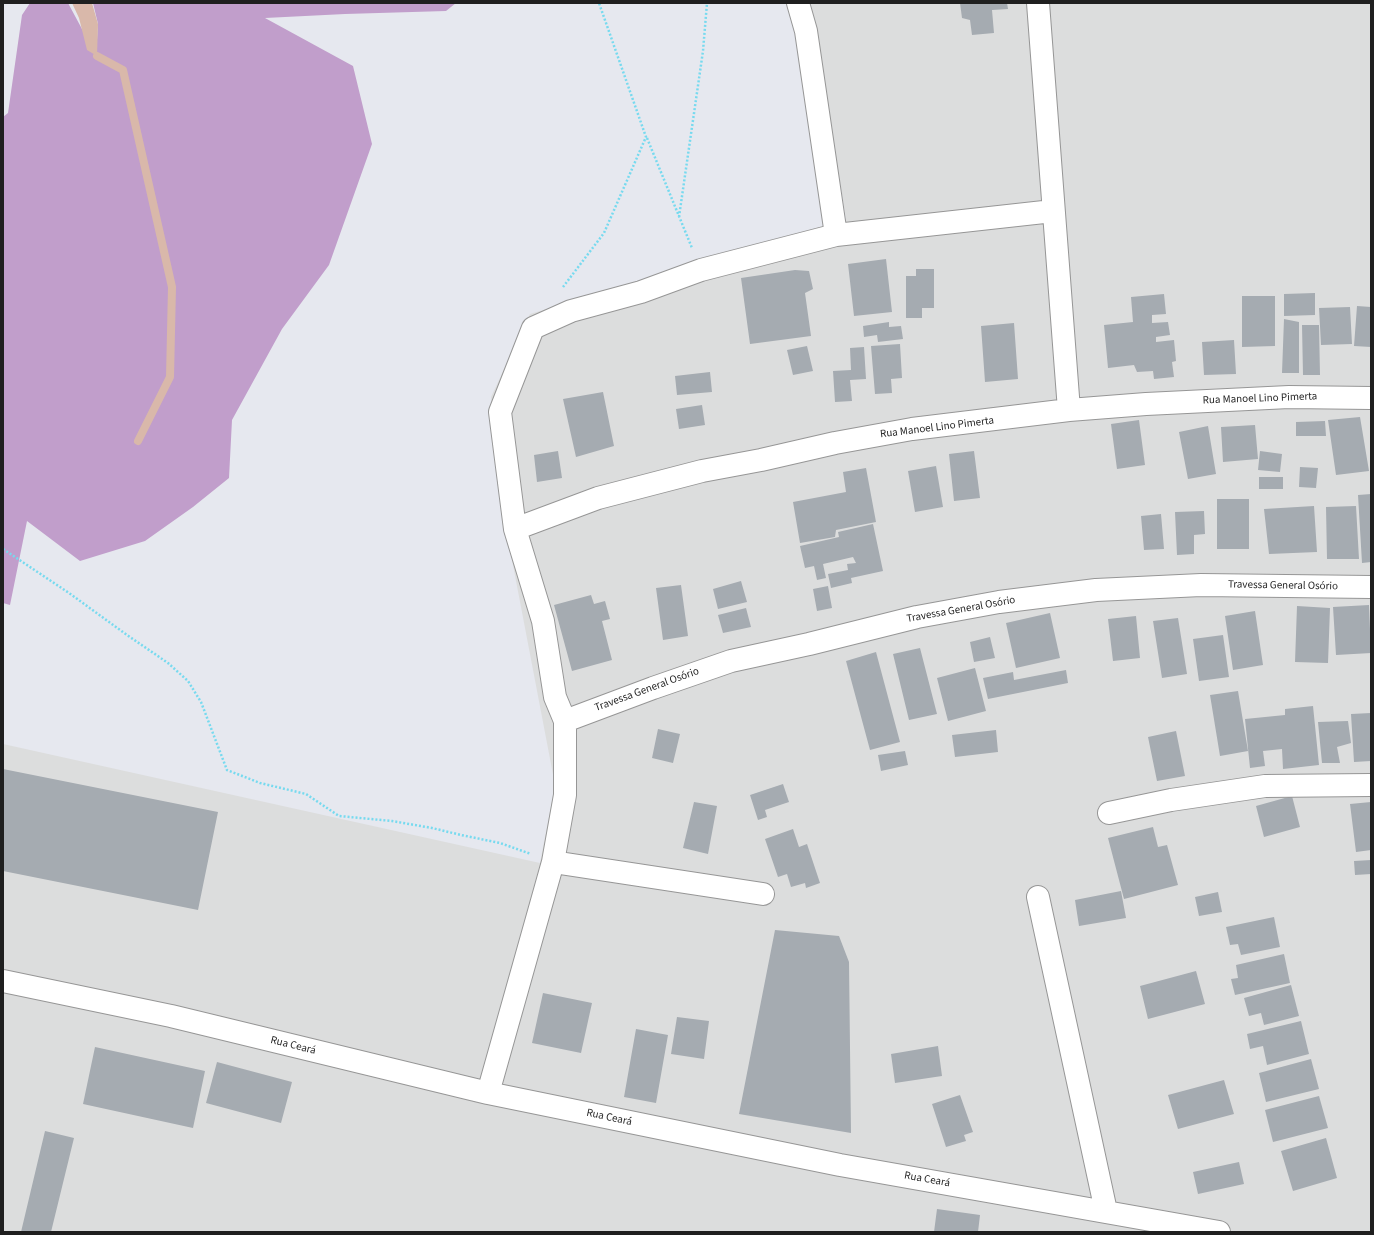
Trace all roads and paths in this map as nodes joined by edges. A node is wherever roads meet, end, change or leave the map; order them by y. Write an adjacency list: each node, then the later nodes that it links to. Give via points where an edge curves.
1 (599, 3): 5 (path)
2 (707, 3): 7 (path, via 703,51)
3 (798, 3): 8 (street, via 806,31)
4 (1038, 3): 6 (street)
5 (646, 137): 7 (path); 10 (path, via 604,233)
6 (1053, 211): 8 (street); 12 (street)
7 (679, 218): 9 (path)
8 (836, 234): 9 (street)
9 (701, 270): 13 (street, via 641,292 571,311 532,328 500,412)
10 (561, 290)
11 (1371, 398): 12 (street, Rua Manoel Lino Pimerta, via 1289,397)
12 (1070, 410): 13 (street, Rua Manoel Lino Pimerta, via 912,429 702,471 598,498)
13 (515, 529): 16 (street, via 543,621 555,697)
14 (3, 549): 19 (path, via 168,663 188,681 201,702 227,770 260,783 306,794 339,816 432,828 500,843)
15 (1371, 587): 16 (street, Travessa General Osório, via 1200,585 1096,590 999,602 917,617 731,661)
16 (564, 721): 19 (street, via 565,795)
17 (1371, 785): 18 (street, via 1266,786 1170,800)
18 (1109, 813)
19 (553, 862): 20 (street); 23 (street)
20 (763, 894)
21 (1038, 897): 24 (street)
22 (3, 981): 23 (street, Rua Ceará, via 171,1016)
23 (488, 1093): 24 (street, Rua Ceará, via 840,1165)
24 (1106, 1211): 25 (street, Rua Ceará)
25 (1219, 1232)

